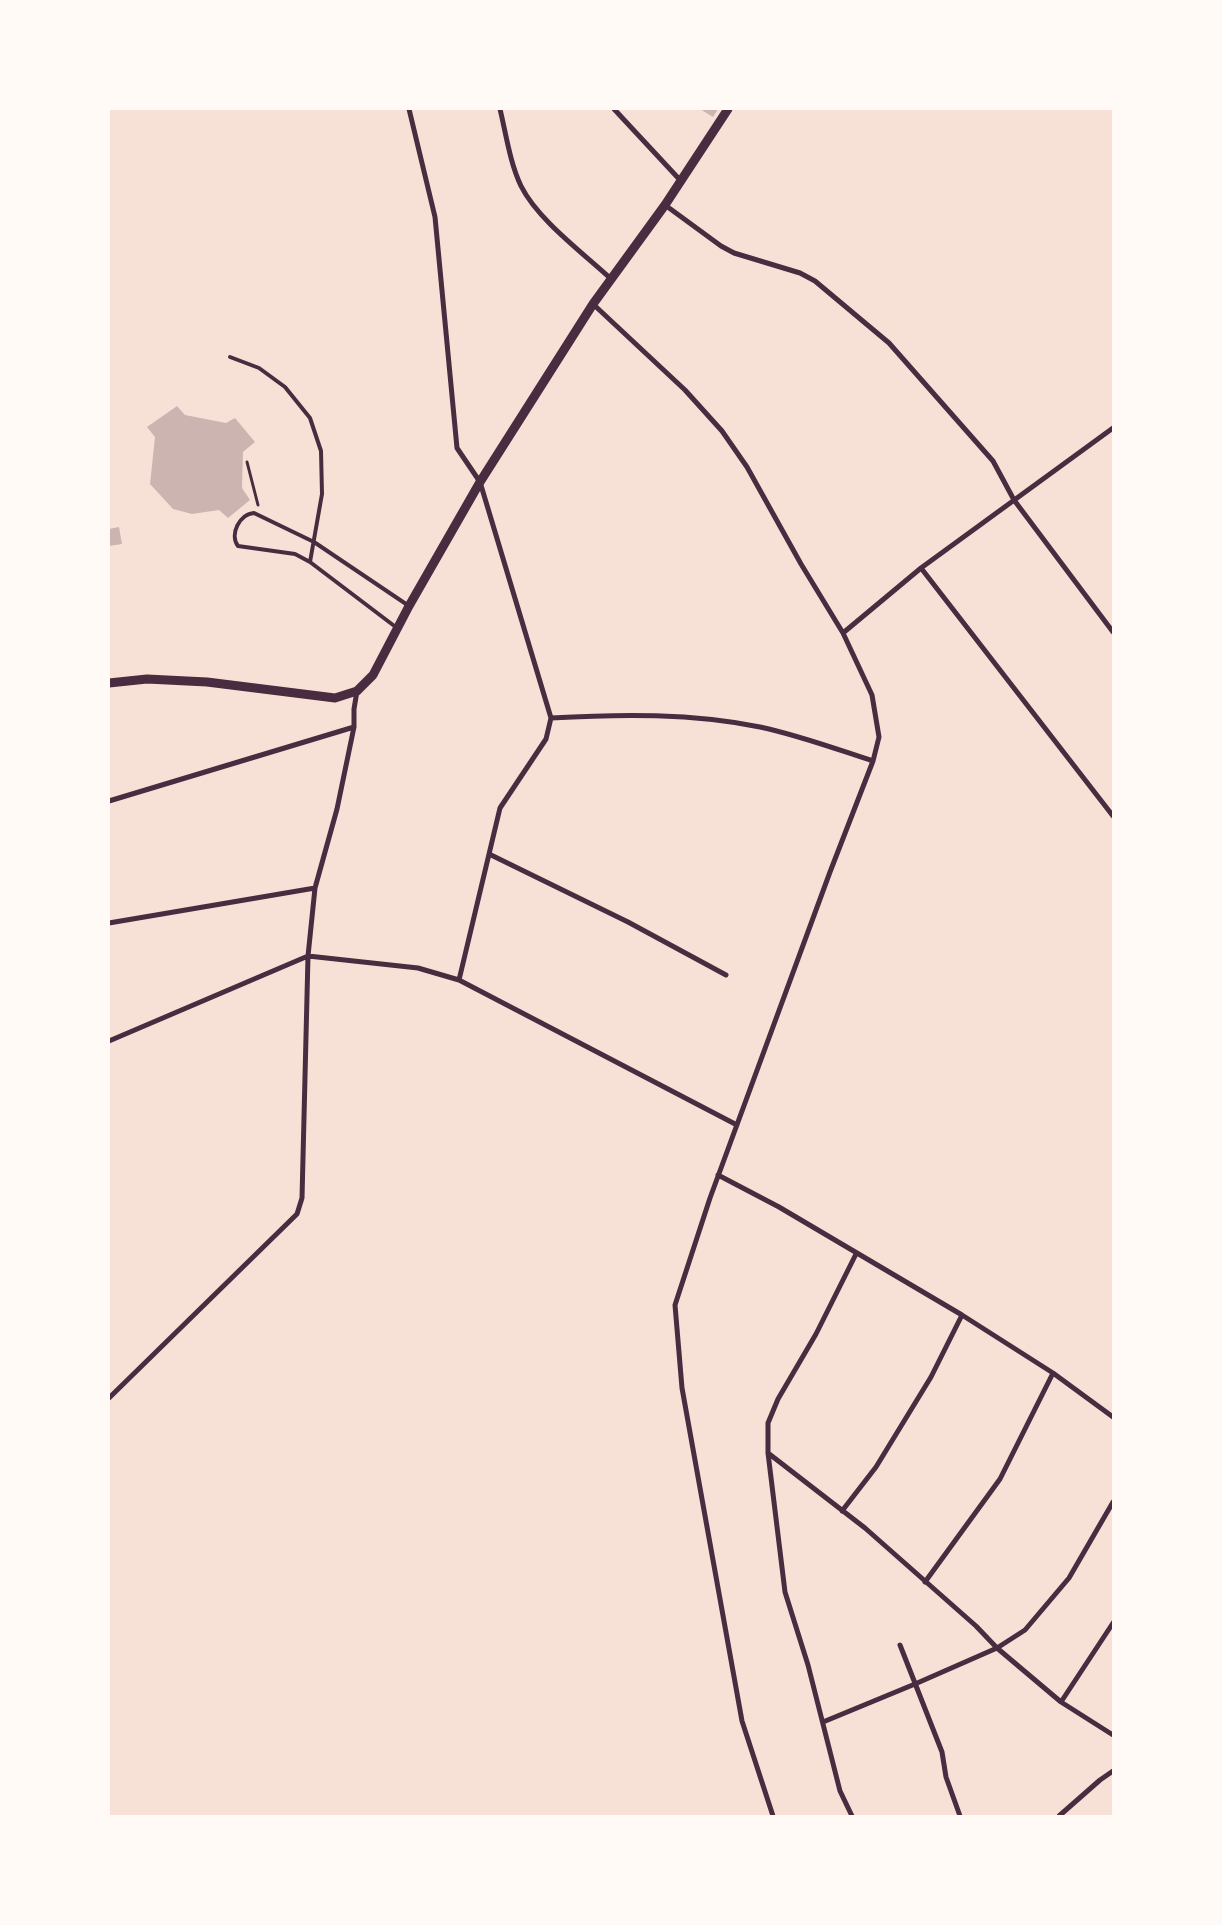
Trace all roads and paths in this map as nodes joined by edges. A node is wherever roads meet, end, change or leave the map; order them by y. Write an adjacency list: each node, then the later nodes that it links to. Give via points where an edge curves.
1 (410, 109): 12 (street, via 435,217 457,448)
2 (500, 109): 7 (street, via 522,186 544,218)
3 (614, 109): 5 (street)
4 (728, 109): 5 (street)
5 (680, 180): 6 (street)
6 (665, 204): 7 (street); 13 (street, via 720,246 815,281 882,337 994,462)
7 (611, 279): 8 (street)
8 (593, 304): 12 (street); 21 (street, via 685,390 722,431 748,467)
9 (230, 357): 15 (lane, via 259,368 284,387 310,418 321,451 322,494)
10 (1113, 428): 13 (street)
11 (247, 462): 14 (path)
12 (480, 482): 18 (street); 24 (street)
13 (1014, 500): 17 (street); 20 (street)
14 (261, 515): 15 (lane); 16 (lane, via 247,514 240,521 235,539 238,546 295,554)
15 (314, 542): 16 (lane); 18 (lane)
16 (310, 562): 19 (lane)
17 (921, 568): 21 (street); 28 (street)
18 (409, 606): 19 (street)
19 (397, 628): 23 (street, via 373,675)
20 (1113, 632)
21 (843, 633): 26 (street, via 872,695 878,737)
22 (109, 683): 23 (street, via 147,679 207,682 335,698)
23 (357, 691): 25 (street)
24 (551, 718): 26 (street, via 599,715 685,717 760,727); 29 (street, via 546,739 500,808)
25 (354, 727): 27 (street); 30 (street, via 337,809)
26 (873, 761): 36 (street)
27 (109, 801)
28 (1113, 816)
29 (489, 854): 33 (street, via 628,922); 34 (street)
30 (315, 888): 31 (street); 32 (street)
31 (109, 923)
32 (308, 956): 34 (street, via 418,968); 35 (street); 41 (street, via 302,1198 297,1214)
33 (726, 975)
34 (459, 980): 36 (street)
35 (109, 1041)
36 (737, 1125): 37 (street)
37 (718, 1176): 38 (street, via 779,1207); 55 (street, via 675,1305 682,1388 742,1721)
38 (856, 1254): 39 (street); 43 (street, via 816,1334 778,1399 768,1423)
39 (962, 1315): 40 (street); 45 (street, via 931,1377 881,1459)
40 (1053, 1373): 42 (street); 46 (street, via 1000,1479)
41 (109, 1398)
42 (1113, 1417)
43 (768, 1453): 45 (street); 52 (street, via 785,1592)
44 (1113, 1502): 49 (street, via 1069,1578 1024,1630)
45 (842, 1511): 46 (street)
46 (925, 1582): 49 (street)
47 (1113, 1623): 51 (street)
48 (900, 1645): 50 (street)
49 (997, 1648): 50 (street); 51 (street)
50 (916, 1684): 52 (street); 57 (street, via 942,1752 946,1777)
51 (1061, 1702): 53 (street)
52 (823, 1722): 56 (street, via 840,1791)
53 (1113, 1735)
54 (1113, 1771): 58 (street)
55 (773, 1816)
56 (852, 1816)
57 (960, 1816)
58 (1059, 1816)

